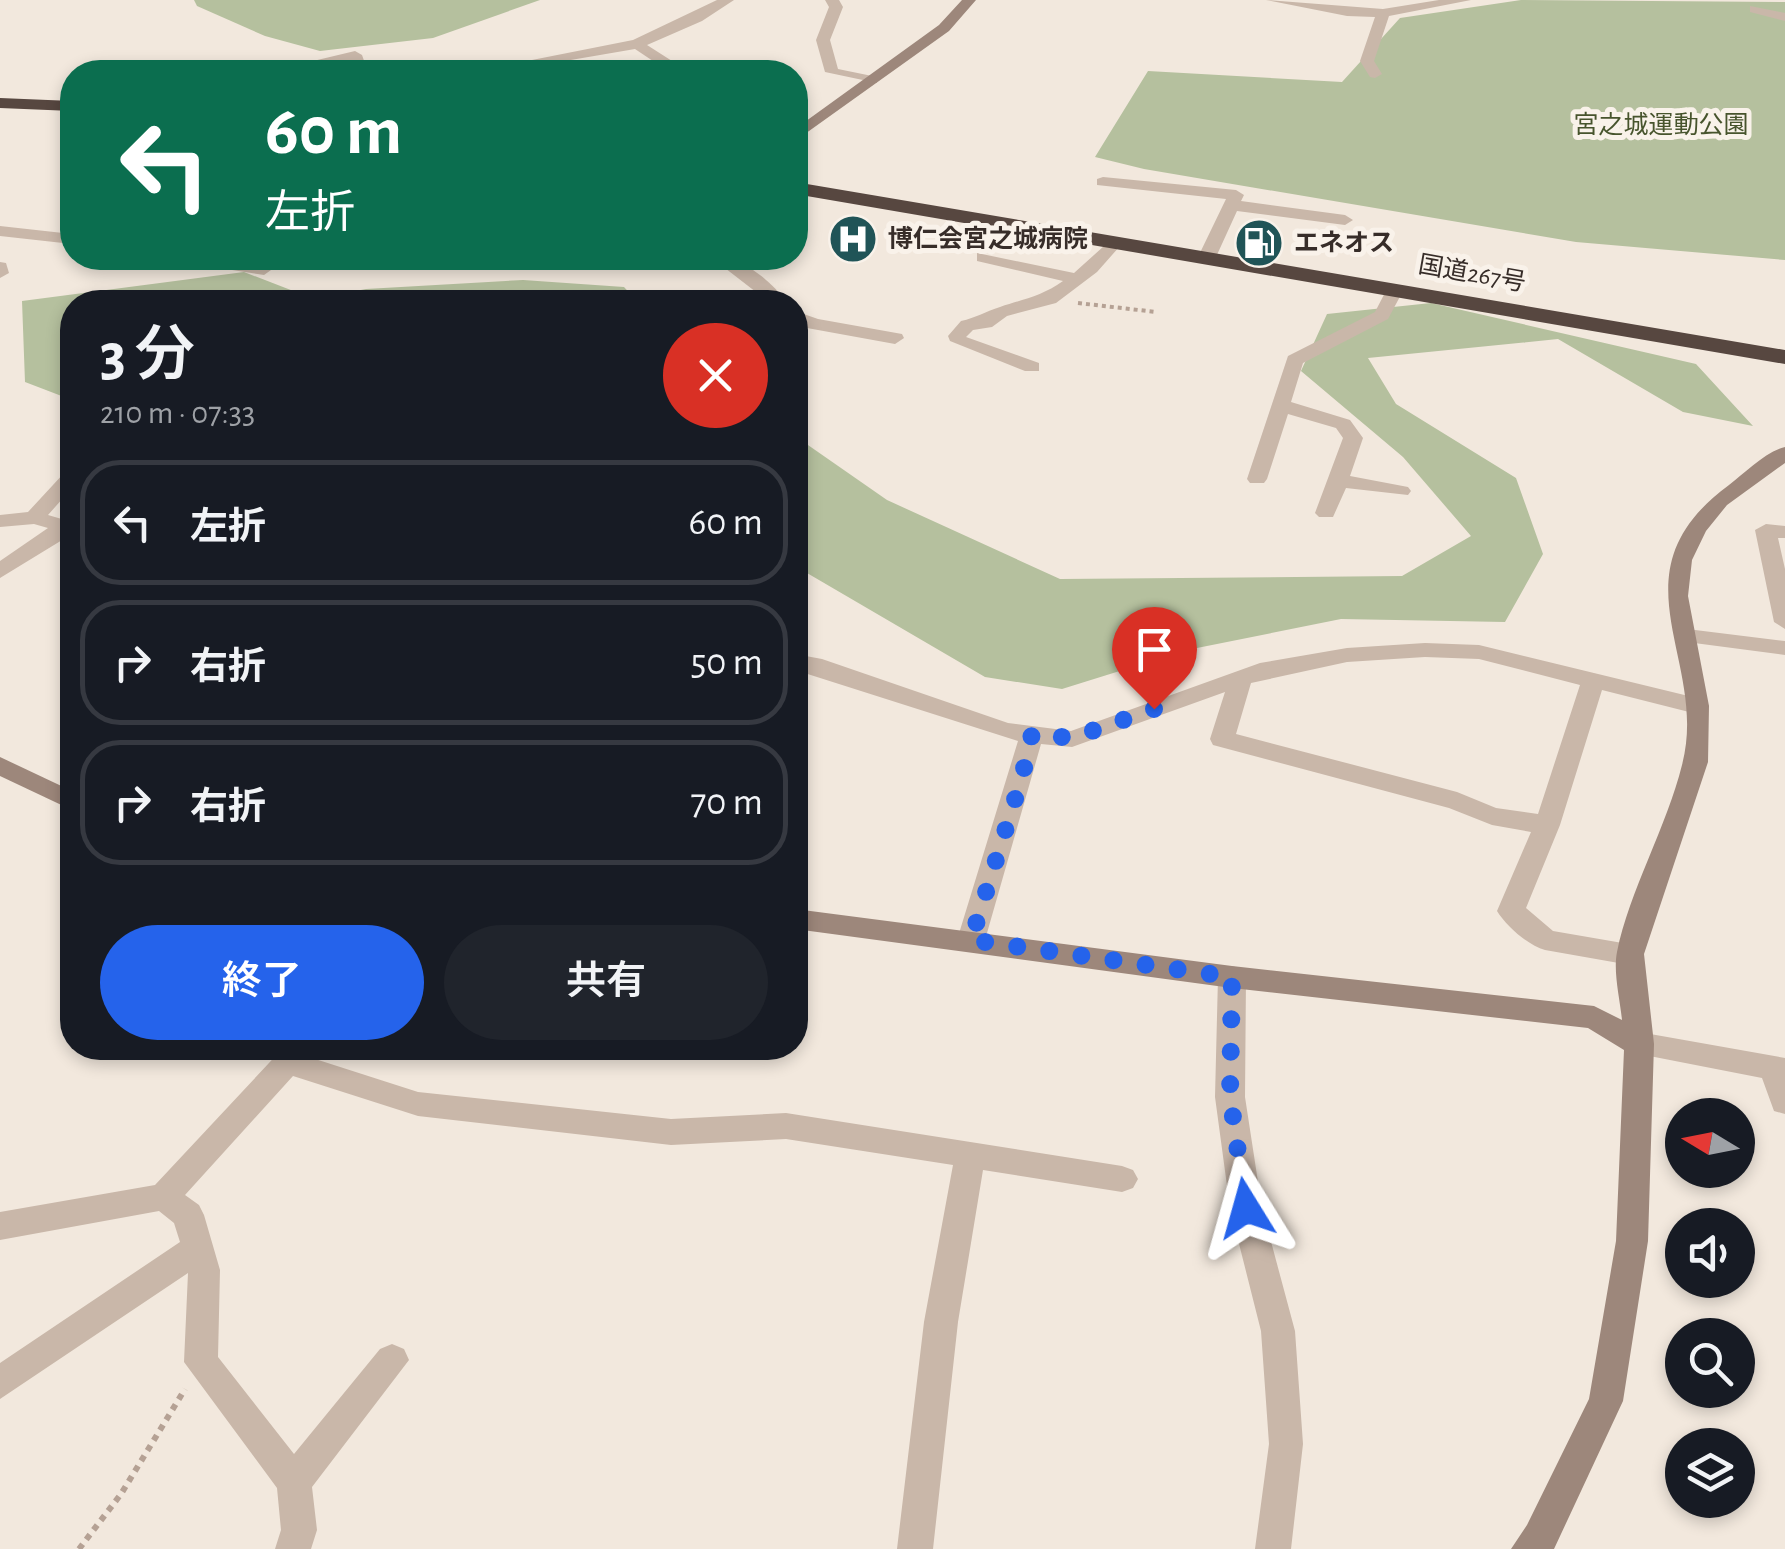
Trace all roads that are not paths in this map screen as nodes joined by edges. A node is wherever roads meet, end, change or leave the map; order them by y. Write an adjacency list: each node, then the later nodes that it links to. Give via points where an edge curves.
1 (727, 0): 10 (street)
2 (832, 0): 16 (street, via 836,7 823,40 832,72)
3 (969, 0): 16 (street, via 944,28)
4 (1272, 0): 8 (street)
5 (1455, 0): 6 (street); 8 (street)
6 (1464, 0)
7 (1756, 10): 9 (street)
8 (1382, 12): 15 (street, via 1367,61)
9 (1785, 17)
10 (636, 44): 13 (street); 14 (street)
11 (328, 60): 12 (street)
12 (357, 60)
13 (546, 60)
14 (661, 60)
15 (1375, 74)
16 (872, 80): 19 (street)
17 (0, 103): 18 (highway)
18 (60, 106)
19 (808, 127)
20 (1103, 182): 22 (street, via 1236,195)
21 (808, 190): 26 (highway, 国道267号)
22 (1231, 205): 23 (street); 28 (street)
23 (1345, 220)
24 (0, 231): 25 (street)
25 (60, 238)
26 (1114, 242): 28 (highway, 国道267号); 30 (street)
27 (983, 257): 30 (street)
28 (1207, 257): 31 (highway, 国道267号)
29 (739, 270): 32 (street)
30 (1078, 278): 35 (street, via 1050,300)
31 (1395, 289): 37 (highway, 国道267号); 39 (street, via 1382,316 1295,360)
32 (767, 290)
33 (945, 319): 35 (street)
34 (808, 322): 36 (street)
35 (967, 325): 38 (street, via 956,336 960,341)
36 (895, 338)
37 (1785, 357)
38 (1032, 367)
39 (1280, 406): 41 (street); 42 (street, via 1343,424 1353,438)
40 (1785, 453): 53 (street, via 1696,529 1681,560 1677,596)
41 (1256, 479)
42 (1338, 480): 44 (street); 45 (street)
43 (60, 489): 46 (street)
44 (1401, 491)
45 (1326, 514)
46 (34, 518): 47 (street); 48 (street)
47 (0, 521)
48 (60, 526)
49 (1785, 532): 52 (street, via 1766,530)
50 (60, 533): 51 (street)
51 (0, 570)
52 (1785, 622)
53 (1687, 636): 54 (street); 58 (street)
54 (1785, 648)
55 (808, 665): 59 (street, via 1004,731)
56 (1241, 678): 57 (street, via 1347,655 1426,650 1479,652); 59 (street, via 1072,738); 62 (street, via 1222,739 1492,816)
57 (1593, 680): 58 (street); 62 (street)
58 (1697, 706): 65 (street, via 1696,762)
59 (1032, 734): 64 (street)
60 (0, 766): 61 (street)
61 (60, 795)
62 (1547, 825): 65 (street, via 1511,911 1545,940)
63 (808, 921): 64 (street)
64 (971, 940): 66 (street)
65 (1630, 954): 67 (street)
66 (1232, 977): 67 (street, via 1594,1017); 82 (street, via 1230,1096 1246,1208 1278,1330 1286,1444)
67 (1639, 1044): 70 (street); 83 (street, via 1632,1241 1606,1401)
68 (290, 1060): 74 (street)
69 (308, 1060): 72 (street, via 418,1104 670,1132 786,1126)
70 (1779, 1069): 71 (street)
71 (1785, 1102)
72 (970, 1154): 73 (street); 81 (street, via 941,1322)
73 (1122, 1178)
74 (164, 1197): 75 (street); 76 (street, via 188,1215)
75 (0, 1226)
76 (199, 1247): 78 (street); 79 (street, via 202,1362)
77 (392, 1360): 79 (street)
78 (0, 1382)
79 (294, 1482): 80 (street, via 299,1530)
80 (292, 1549)
81 (915, 1549)
82 (1273, 1549)
83 (1530, 1549)

